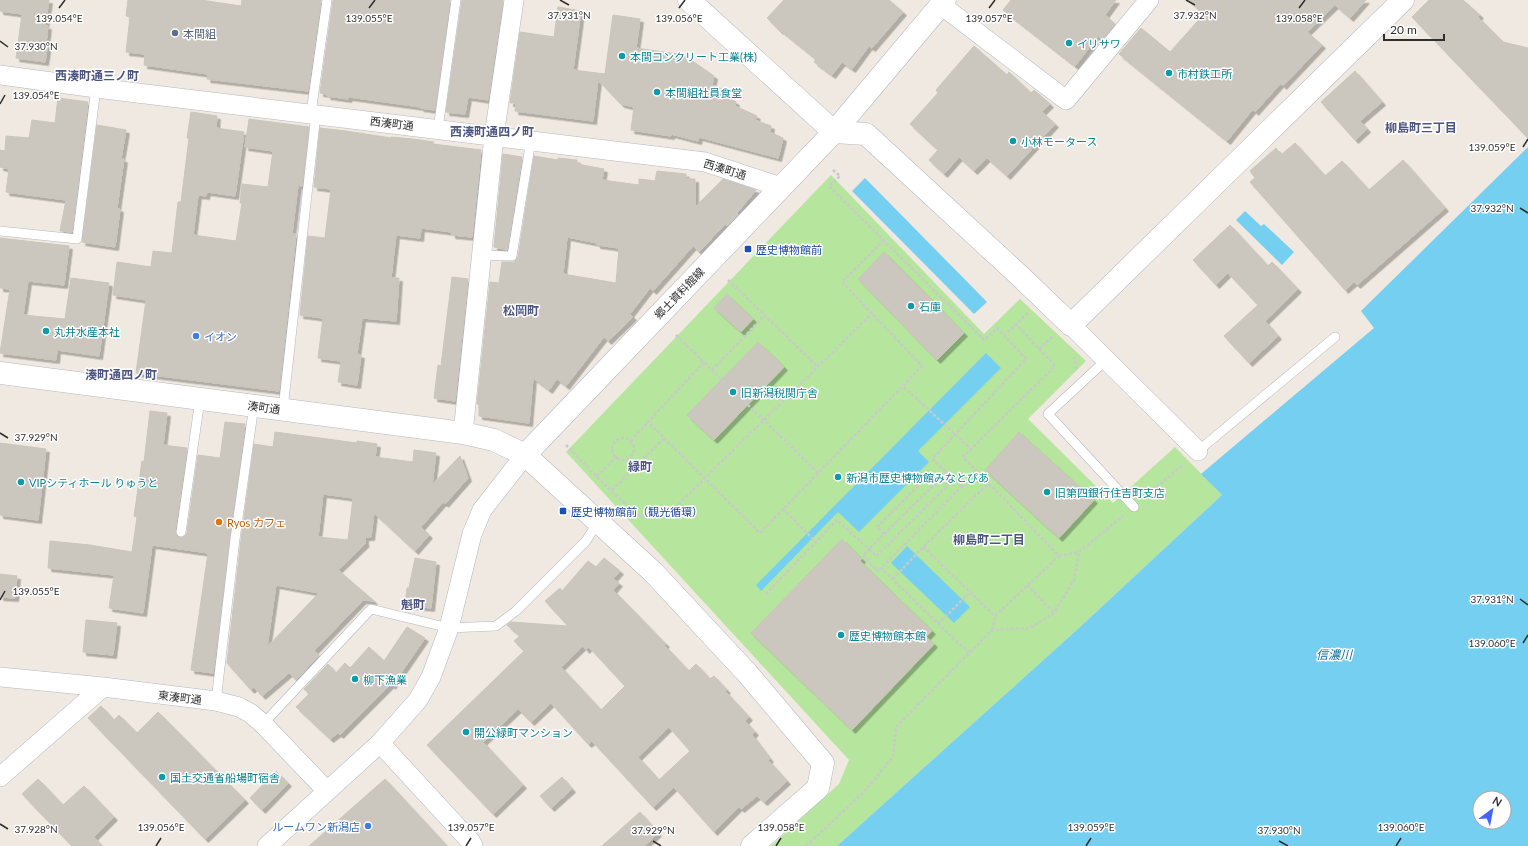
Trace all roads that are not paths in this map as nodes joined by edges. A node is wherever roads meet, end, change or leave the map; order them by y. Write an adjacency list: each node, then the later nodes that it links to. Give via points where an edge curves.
1 (327, 0): 10 (lane)
2 (456, 0): 11 (lane)
3 (514, 0): 13 (street)
4 (689, 0): 12 (street)
5 (1149, 0): 7 (street, via 1066,100)
6 (1403, 0): 18 (street)
7 (942, 2): 12 (street, 郷土資料館線)
8 (0, 75): 9 (street, 西湊町通)
9 (96, 88): 10 (street, 西湊町通); 16 (lane, via 77,239)
10 (313, 114): 11 (street, 西湊町通); 24 (lane)
11 (438, 129): 13 (street, 西湊町通)
12 (834, 132): 15 (street, 郷土資料館線); 18 (street, via 866,134 1042,298)
13 (494, 136): 14 (street, 西湊町通); 17 (street)
14 (531, 140): 15 (street, 西湊町通, via 705,162); 17 (lane, via 512,256)
15 (781, 187): 27 (street, 郷土資料館線)
16 (0, 231)
17 (481, 255): 25 (street)
18 (1064, 333): 20 (street)
19 (1335, 337): 26 (lane)
20 (1106, 360): 26 (street); 28 (lane, via 1048,414)
21 (0, 373): 22 (street, 湊町通)
22 (200, 399): 23 (street, 湊町通); 30 (lane)
23 (254, 405): 24 (street, 湊町通); 34 (lane)
24 (283, 409): 25 (street, 湊町通)
25 (463, 433): 27 (street, 湊町通, via 494,440)
26 (1198, 451)
27 (524, 455): 29 (street, 湊町通); 31 (street, via 482,510 472,534)
28 (1134, 507)
29 (598, 521): 31 (lane, via 586,541 516,611 496,626); 41 (street, 湊町通, via 653,572 742,667 823,763 818,788)
30 (182, 532)
31 (449, 628): 35 (lane, via 371,609); 36 (street, via 431,677 418,700)
32 (0, 677): 33 (street, 東湊町通)
33 (103, 687): 34 (street, 東湊町通); 37 (street)
34 (216, 702): 35 (street, 東湊町通, via 250,712)
35 (263, 724): 38 (street, 東湊町通)
36 (380, 743): 38 (street); 40 (street)
37 (0, 776)
38 (327, 791): 39 (street)
39 (267, 846)
40 (474, 846)
41 (752, 846)

